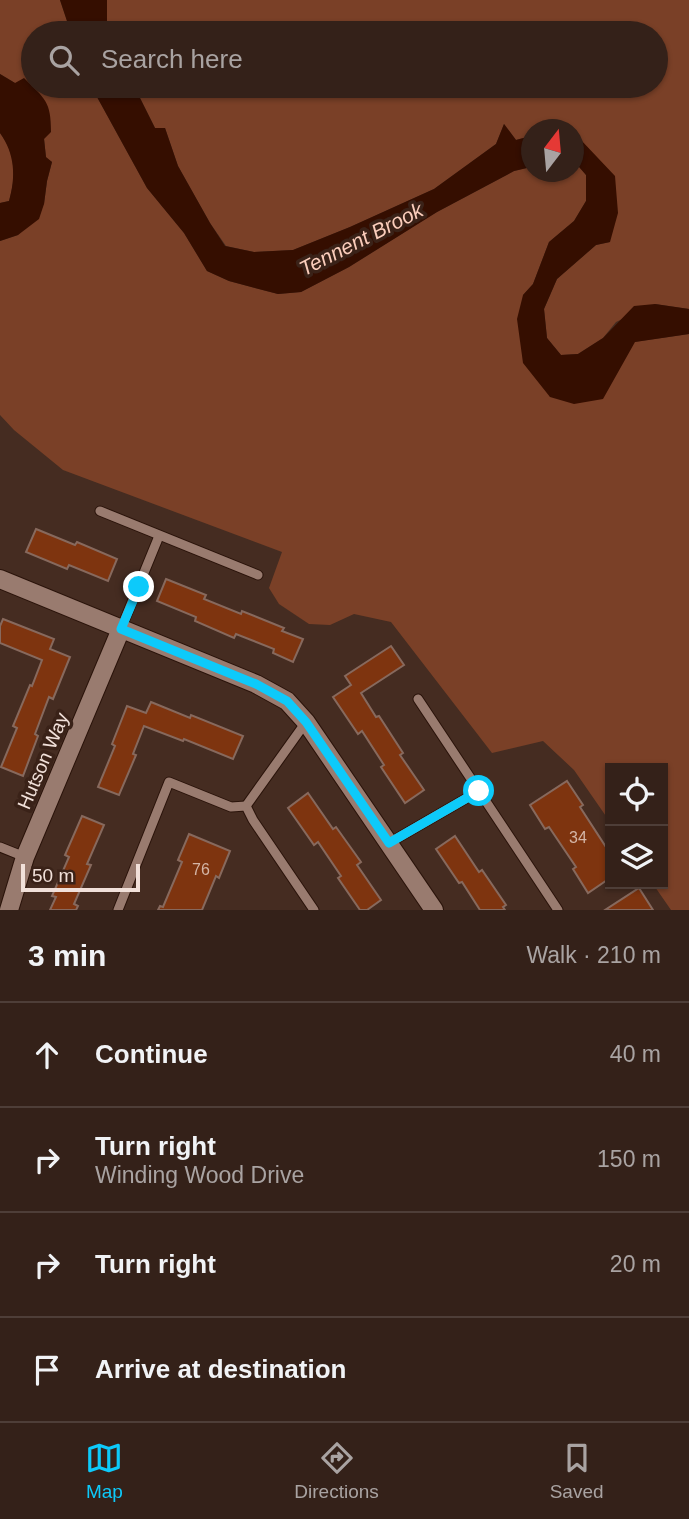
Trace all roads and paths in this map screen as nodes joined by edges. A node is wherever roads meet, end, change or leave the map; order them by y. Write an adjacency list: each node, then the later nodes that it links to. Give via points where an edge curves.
1 (100, 511): 2 (lane)
2 (159, 536): 3 (lane); 5 (lane)
3 (258, 575)
4 (0, 579): 5 (street)
5 (121, 629): 7 (street, via 273,692); 12 (street, Hutson Way)
6 (418, 699): 8 (lane)
7 (306, 722): 9 (lane); 10 (street)
8 (479, 791): 10 (lane); 17 (lane)
9 (246, 806): 14 (lane, via 231,807 169,782); 15 (lane)
10 (389, 843): 16 (street)
11 (0, 847): 12 (lane)
12 (25, 857): 13 (street, Hutson Way)
13 (9, 910)
14 (118, 910)
15 (314, 910)
16 (434, 910)
17 (558, 910)

